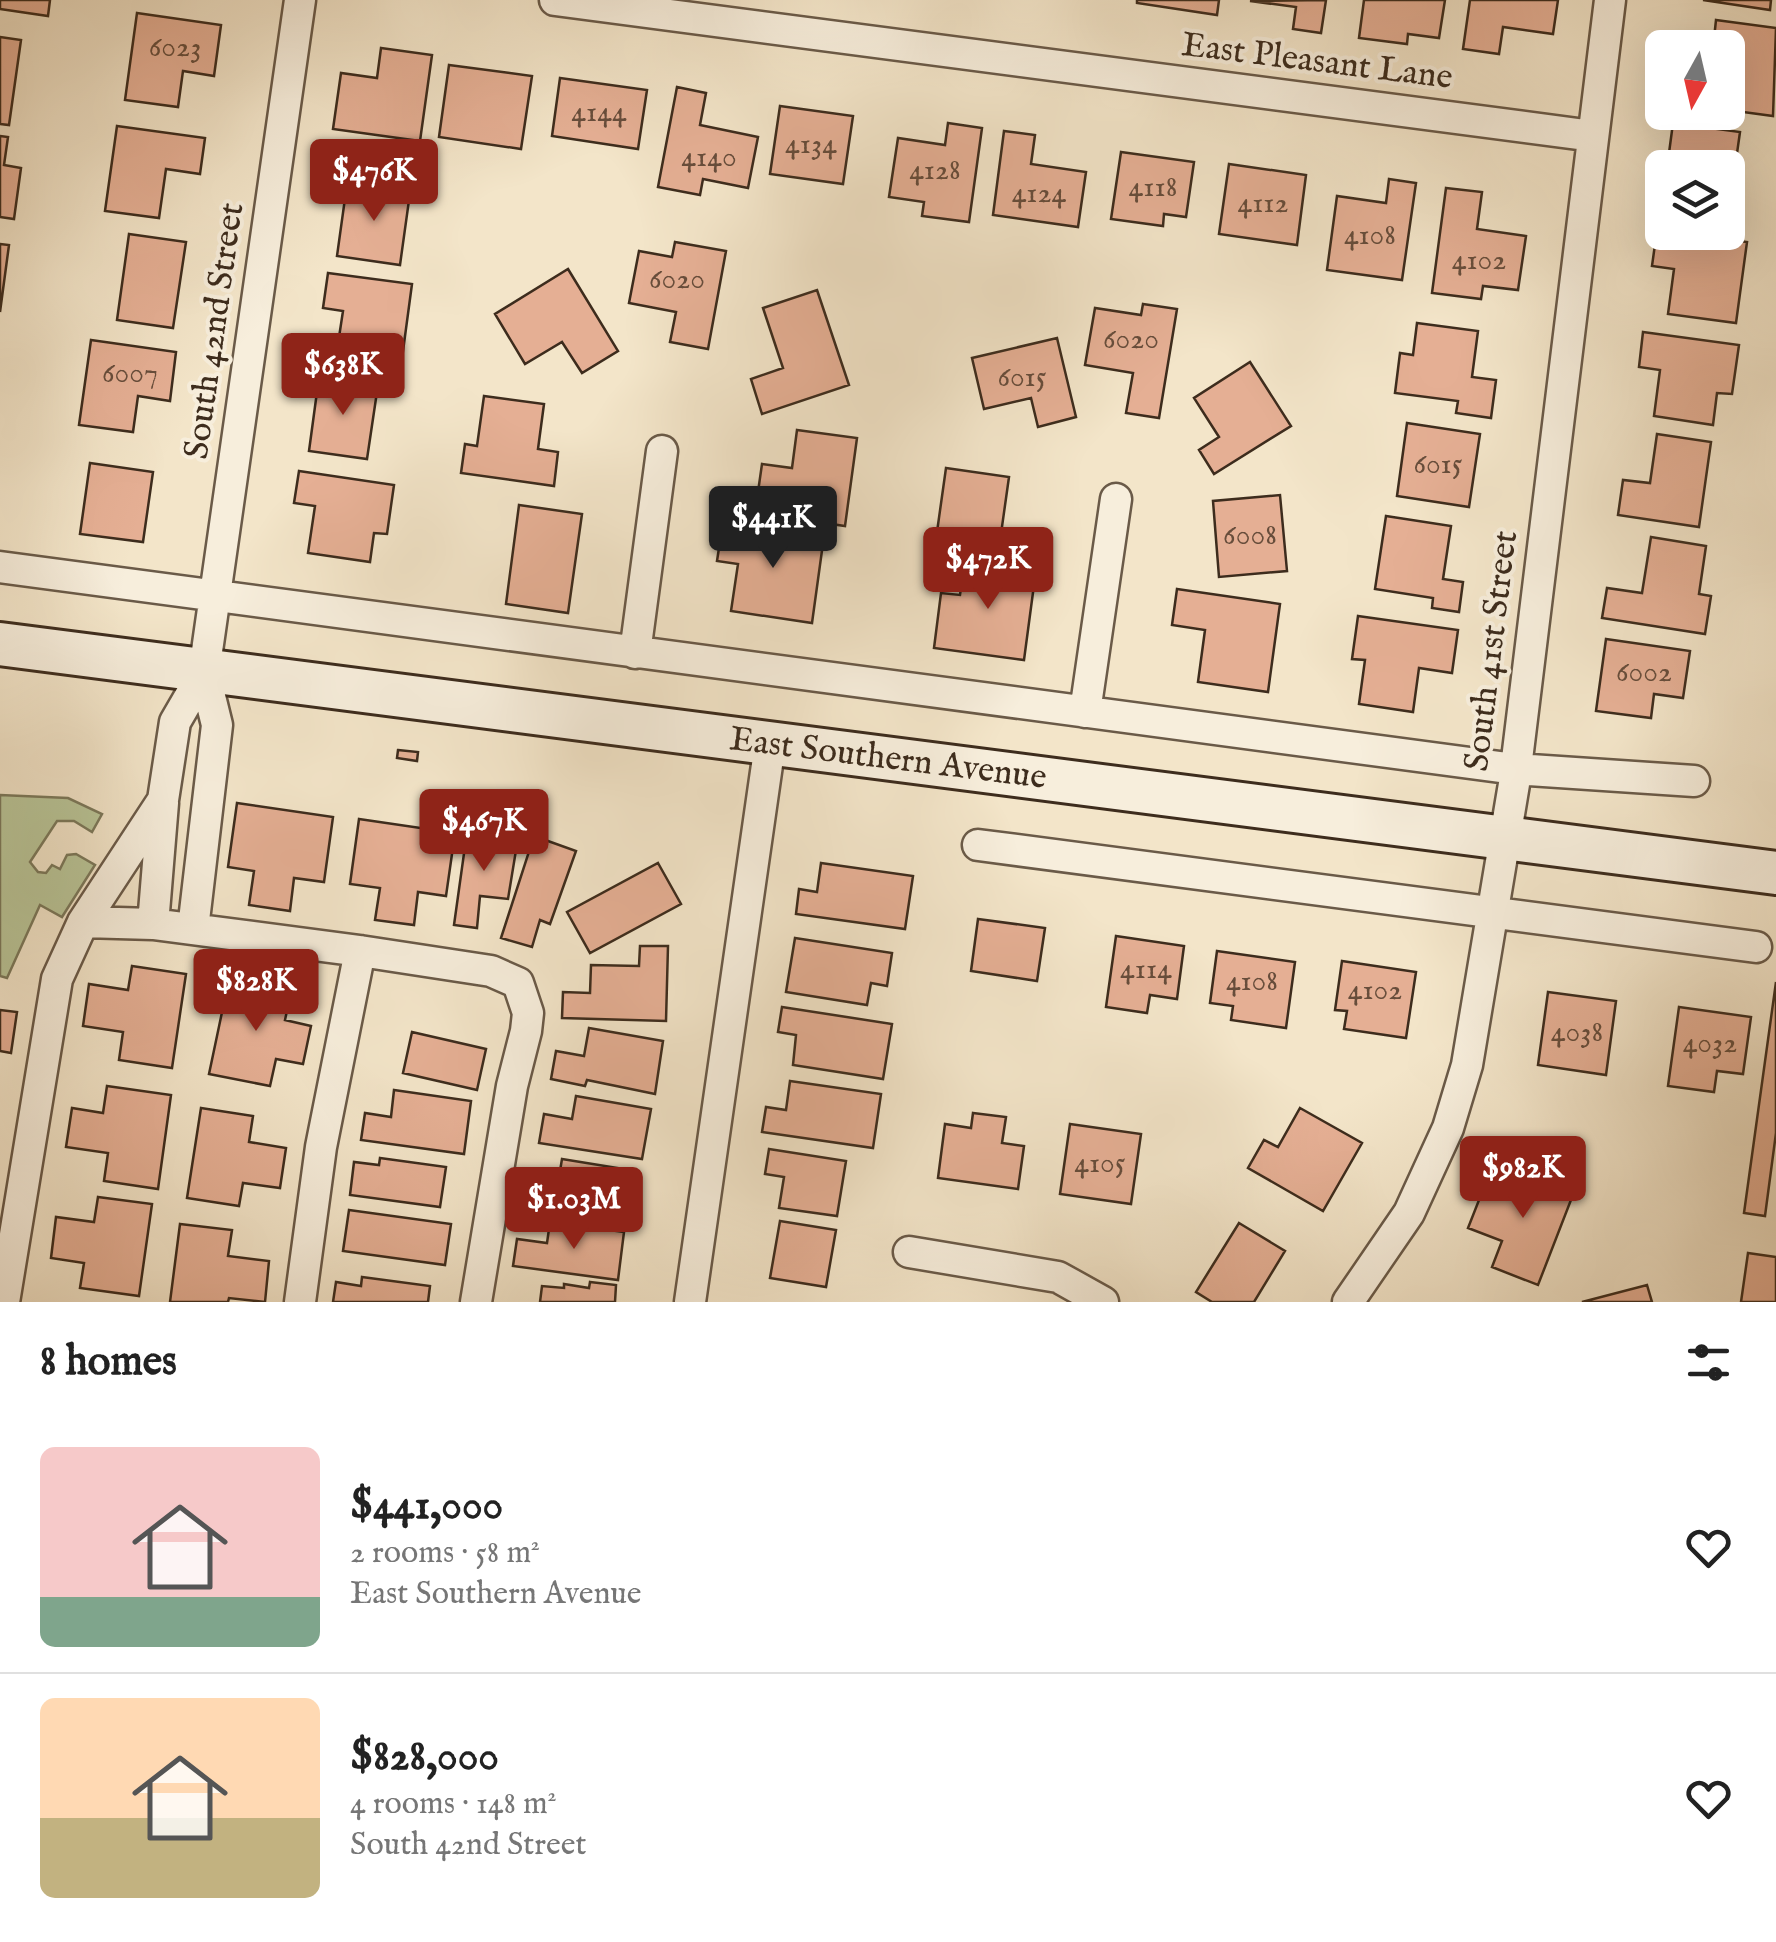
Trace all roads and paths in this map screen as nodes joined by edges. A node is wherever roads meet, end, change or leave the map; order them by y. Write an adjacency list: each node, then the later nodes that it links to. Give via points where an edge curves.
1 (300, 0): 8 (street, South 42nd Street)
2 (555, 0): 4 (street, East Pleasant Lane)
3 (1610, 0): 4 (street, South 41st Street)
4 (1593, 136): 14 (street, South 41st Street)
5 (662, 451): 10 (street)
6 (1116, 499): 12 (street)
7 (0, 568): 8 (street, East Southern Avenue)
8 (215, 598): 10 (street, East Southern Avenue); 11 (street, South 42nd Street)
9 (0, 644): 11 (main road, East Southern Avenue)
10 (636, 653): 12 (street, East Southern Avenue)
11 (204, 672): 13 (main road, East Southern Avenue); 16 (street, South 42nd Street, via 175,722); 23 (street, South 42nd Street, via 217,725)
12 (1085, 712): 14 (street, East Southern Avenue)
13 (770, 744): 17 (main road, East Southern Avenue); 31 (street)
14 (1515, 769): 15 (street, East Southern Avenue); 17 (street, South 41st Street)
15 (1694, 781)
16 (164, 800): 21 (street, South 42nd Street); 22 (street, South 42nd Street)
17 (1504, 837): 19 (main road, East Southern Avenue); 20 (street, South 41st Street)
18 (978, 845): 20 (street)
19 (1776, 873)
20 (1491, 912): 24 (street); 27 (street, South 41st Street, via 1467,1065 1448,1128)
21 (83, 922): 22 (street); 28 (street, South 42nd Street, via 53,995)
22 (153, 924): 23 (street)
23 (193, 929): 25 (street)
24 (1756, 947)
25 (360, 951): 29 (street, via 321,1147); 30 (street, via 491,971 518,983 528,1012)
26 (909, 1252): 32 (street, via 1058,1278)
27 (1363, 1297)
28 (4, 1302)
29 (300, 1302)
30 (476, 1302)
31 (690, 1302)
32 (1103, 1302)

